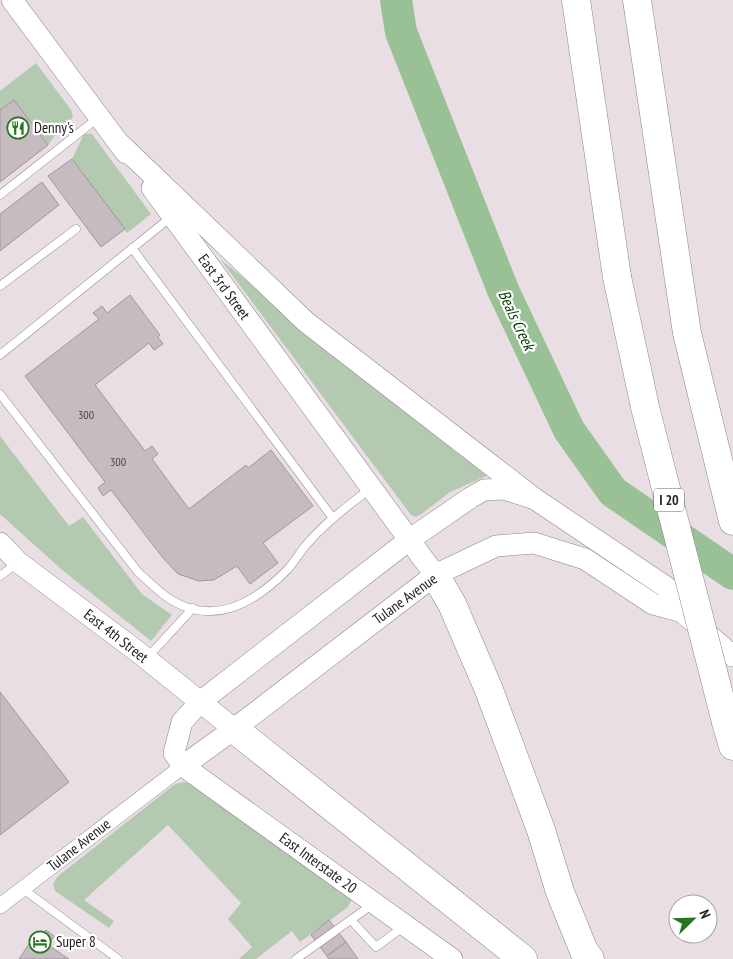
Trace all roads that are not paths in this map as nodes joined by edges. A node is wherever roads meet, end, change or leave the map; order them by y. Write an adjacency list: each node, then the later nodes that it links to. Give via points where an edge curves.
1 (12, 0): 4 (main road, East 3rd Street)
2 (576, 0): 28 (highway, I 20, bridge, via 617,277 645,407)
3 (637, 0): 16 (highway, via 687,333)
4 (99, 116): 5 (main road, East 3rd Street); 6 (lane)
5 (118, 142): 7 (main road, East 3rd Street); 14 (main road, via 306,322)
6 (0, 195)
7 (172, 216): 9 (lane); 13 (main road, East 3rd Street)
8 (76, 229): 10 (lane)
9 (132, 248): 11 (lane); 15 (lane)
10 (0, 286)
11 (0, 355)
12 (0, 394): 22 (lane, via 138,572 166,596)
13 (371, 488): 15 (lane); 17 (main road, East 3rd Street)
14 (535, 499): 17 (main road, via 504,489 484,490); 23 (main road, via 669,590)
15 (332, 517): 22 (lane, via 289,568 260,594 232,609 205,612)
16 (733, 521)
17 (409, 540): 20 (main road, East 3rd Street); 26 (main road)
18 (0, 543): 19 (main road, East 4th Street)
19 (18, 562): 21 (lane); 25 (main road, East 4th Street)
20 (435, 575): 23 (main road, Tulane Avenue, via 496,546 534,544 585,559 653,604); 27 (main road, Tulane Avenue); 39 (highway, via 452,604 488,690 538,822 560,892)
21 (0, 576)
22 (193, 608): 25 (lane)
23 (682, 612): 24 (main road)
24 (733, 656)
25 (146, 659): 26 (main road, East 4th Street)
26 (200, 702): 27 (main road, East 4th Street); 29 (main road, via 182,722 174,753)
27 (234, 729): 29 (main road, Tulane Avenue); 38 (highway)
28 (730, 734)
29 (183, 766): 30 (street, Tulane Avenue); 31 (main road, East Interstate 20)
30 (23, 889): 32 (street, Tulane Avenue); 35 (lane)
31 (374, 903): 33 (lane); 34 (main road, East Interstate 20)
32 (0, 906)
33 (351, 920): 34 (lane, via 376,947); 36 (lane)
34 (406, 926): 37 (main road, East Interstate 20)
35 (118, 959)
36 (296, 959)
37 (452, 959)
38 (523, 959)
39 (590, 959)

